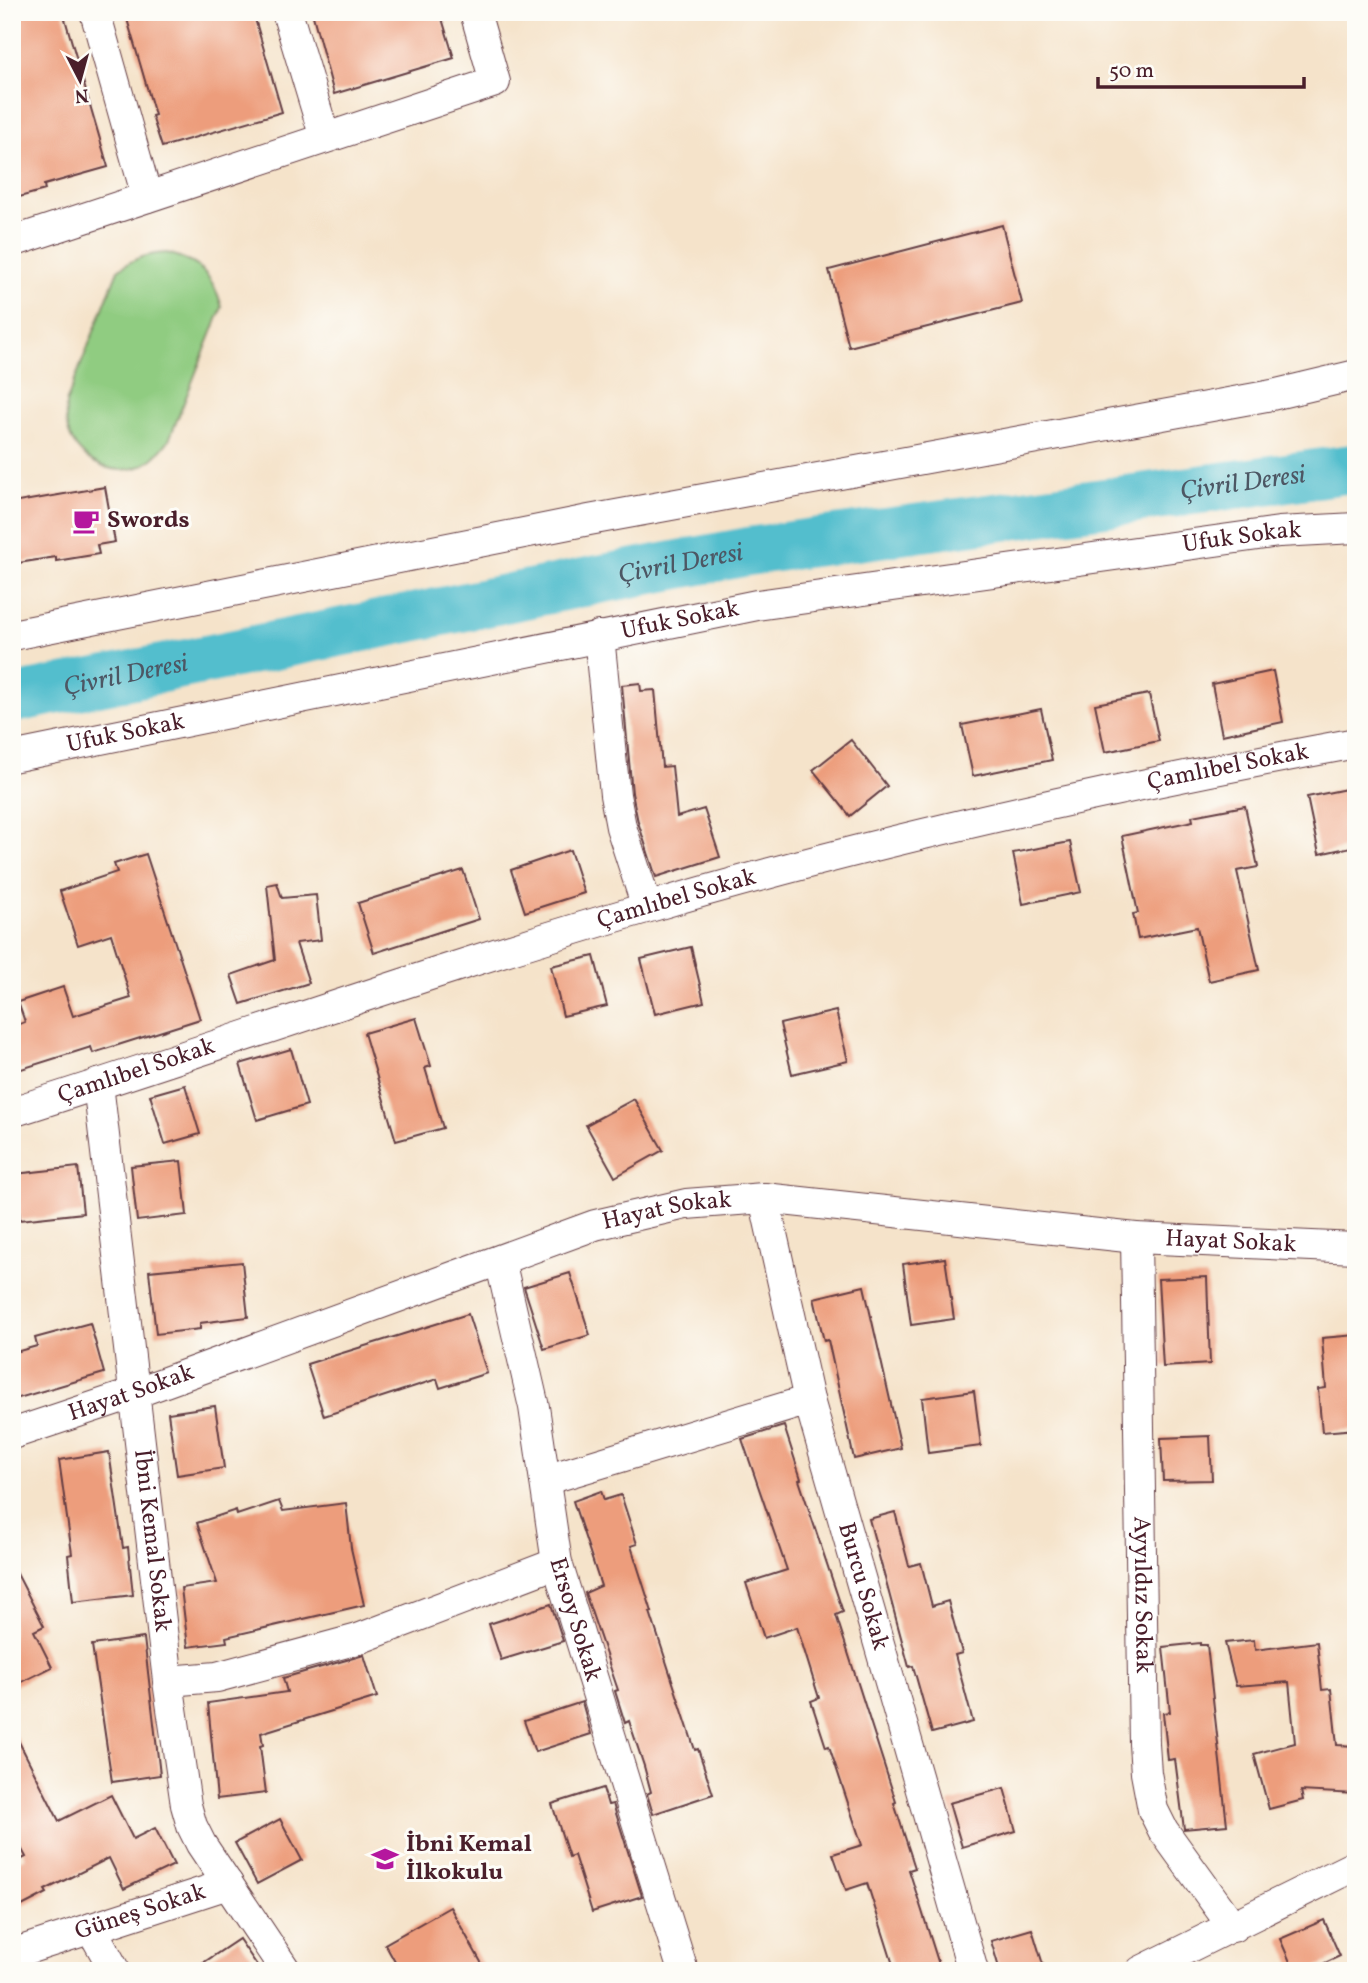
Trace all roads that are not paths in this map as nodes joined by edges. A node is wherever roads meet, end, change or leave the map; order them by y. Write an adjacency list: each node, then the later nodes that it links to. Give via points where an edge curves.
1 (95, 12): 5 (street)
2 (287, 12): 4 (street)
3 (475, 12): 4 (street, via 495,82)
4 (325, 138): 5 (street)
5 (147, 197): 6 (street)
6 (12, 242)
7 (1356, 375): 9 (street)
8 (1356, 384): 9 (street)
9 (1272, 395): 11 (street, via 614,516)
10 (1356, 528): 12 (street, Ufuk Sokak, via 1279,532 757,605)
11 (12, 635)
12 (599, 636): 14 (street, Ufuk Sokak); 15 (street, via 615,795)
13 (1356, 743): 15 (street, Çamlıbel Sokak, via 1030,809)
14 (12, 757)
15 (647, 907): 16 (street, Çamlıbel Sokak)
16 (98, 1084): 17 (street, Çamlıbel Sokak); 22 (street, İbni Kemal Sokak)
17 (12, 1112)
18 (764, 1198): 19 (street, Hayat Sokak); 21 (street, Hayat Sokak, via 642,1213 595,1225); 23 (street, Burcu Sokak)
19 (1136, 1237): 20 (street, Hayat Sokak); 30 (street, Ayyıldız Sokak, via 1146,1773 1153,1810 1163,1830)
20 (1356, 1248)
21 (500, 1261): 22 (street, Hayat Sokak); 25 (street, Ersoy Sokak, via 534,1407)
22 (135, 1393): 24 (street, Hayat Sokak); 27 (street, İbni Kemal Sokak)
23 (809, 1400): 25 (street); 37 (street, Burcu Sokak)
24 (12, 1434)
25 (545, 1480): 26 (street, Ersoy Sokak)
26 (557, 1563): 27 (street, via 358,1639 217,1677); 36 (street, Ersoy Sokak)
27 (168, 1681): 29 (street, İbni Kemal Sokak, via 192,1826)
28 (1356, 1865): 30 (street)
29 (228, 1884): 31 (street, Güneş Sokak); 35 (street, İbni Kemal Sokak)
30 (1233, 1927): 33 (street)
31 (92, 1928): 32 (street, Güneş Sokak); 34 (street)
32 (12, 1954)
33 (1185, 1963): 38 (street)
34 (115, 1971)
35 (286, 1971)
36 (683, 1971)
37 (973, 1971)
38 (1141, 1971)

